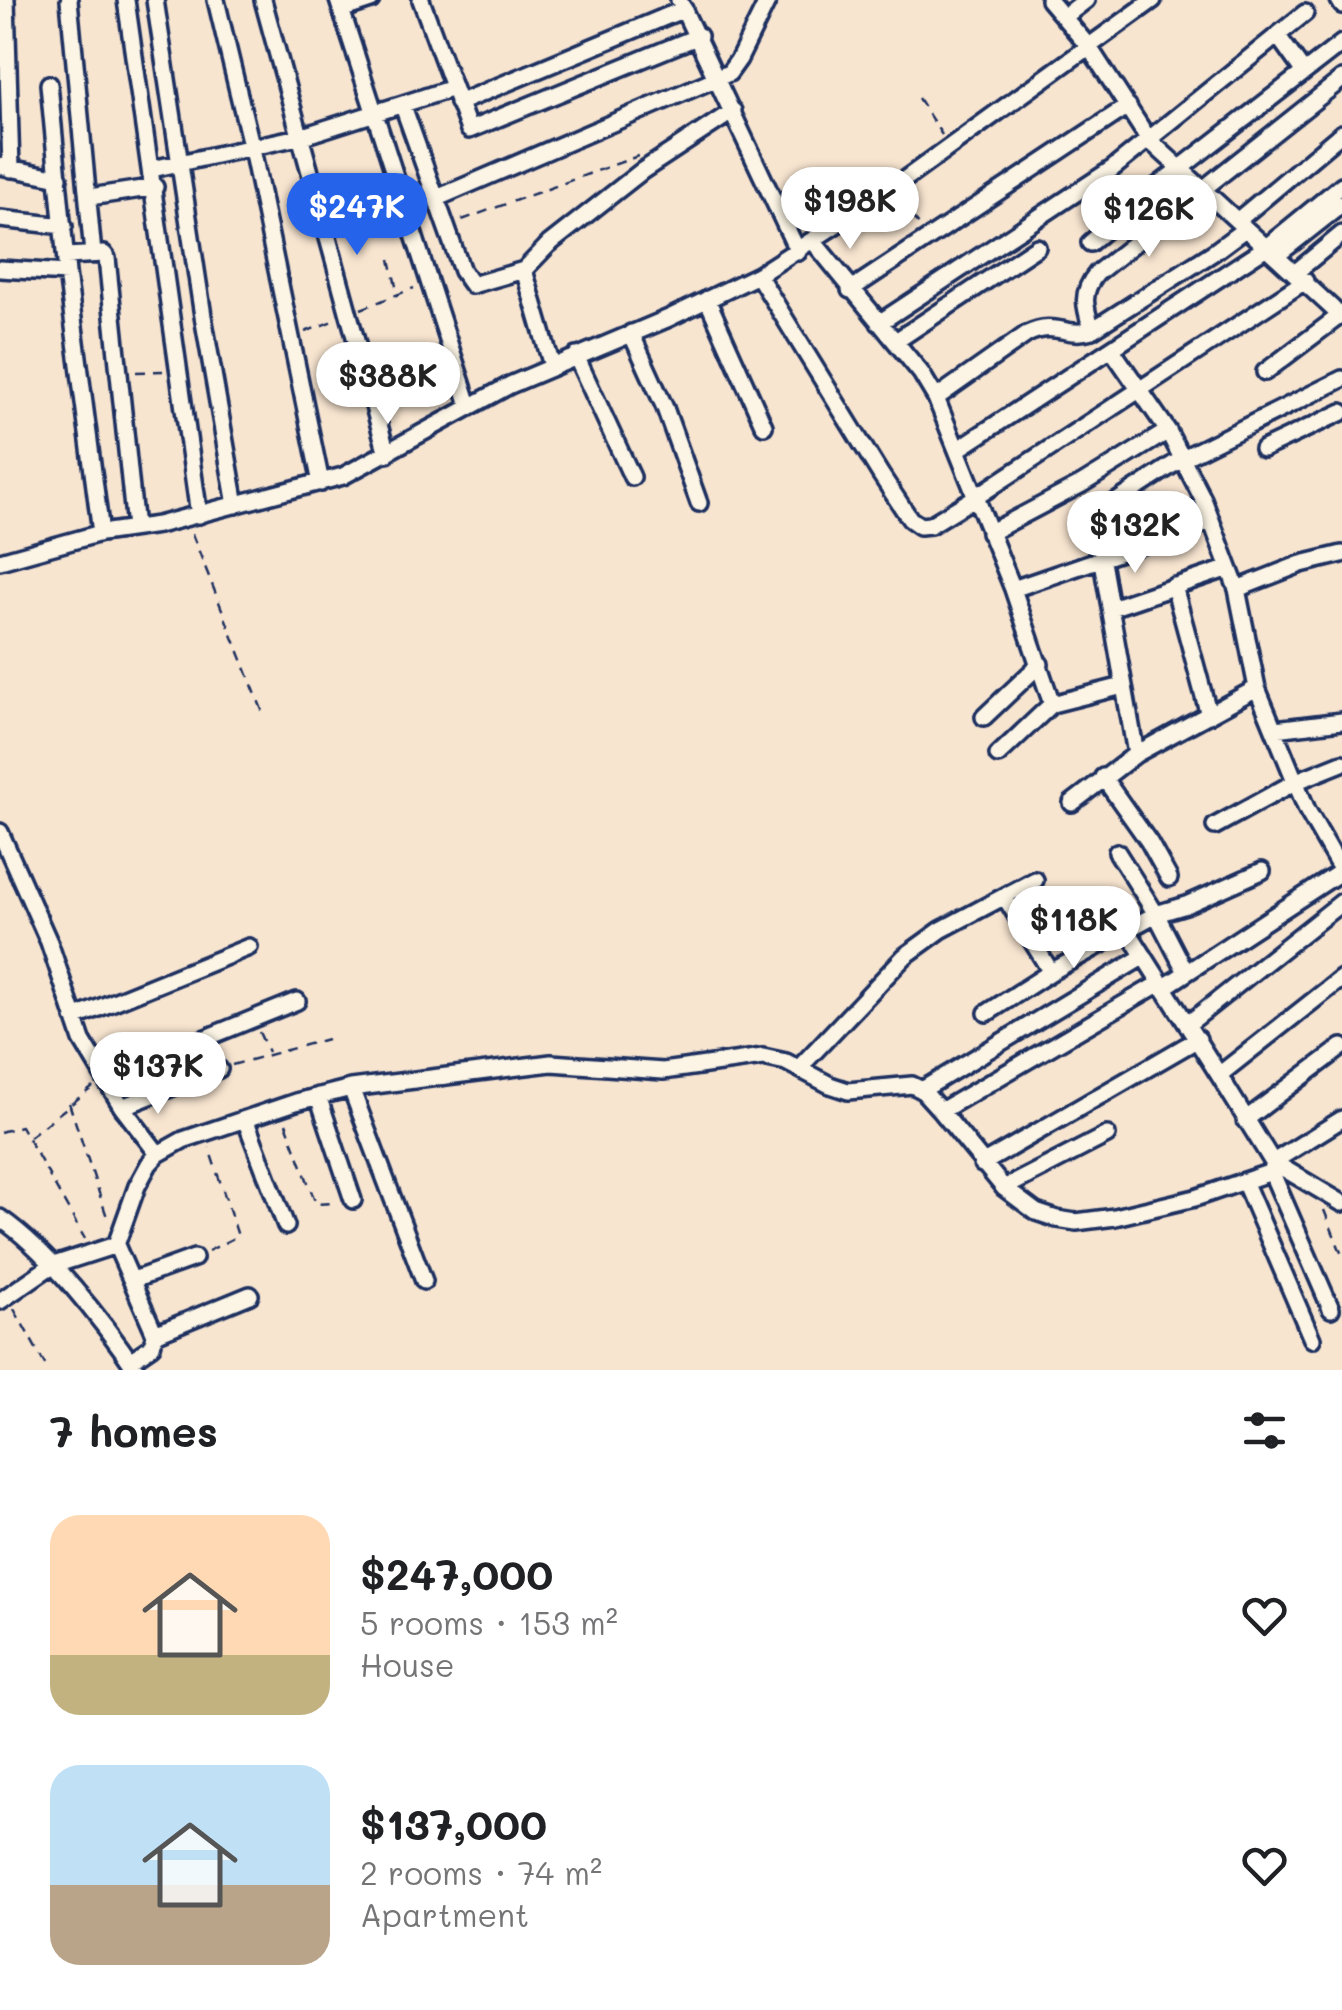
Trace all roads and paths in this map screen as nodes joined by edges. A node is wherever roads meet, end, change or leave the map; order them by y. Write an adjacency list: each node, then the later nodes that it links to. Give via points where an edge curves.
1 (6, 0): 38 (street)
2 (69, 0): 47 (street)
3 (126, 0): 39 (street)
4 (156, 0): 37 (street)
5 (216, 0): 35 (street)
6 (263, 0): 32 (street)
7 (371, 0): 13 (street)
8 (420, 0): 25 (street)
9 (768, 0): 22 (street, via 736,64)
10 (1049, 0): 16 (street)
11 (1086, 0): 16 (street)
12 (1153, 0): 20 (street)
13 (340, 5): 30 (street)
14 (682, 5): 17 (street); 25 (street)
15 (1304, 13): 18 (street)
16 (1064, 17): 20 (street)
17 (698, 36): 22 (street); 25 (street, via 472,130)
18 (1278, 36): 21 (street); 33 (street)
19 (1342, 43): 21 (street)
20 (1089, 48): 28 (street); 34 (street)
21 (1303, 72): 40 (street)
22 (718, 78): 29 (street); 48 (street)
23 (1342, 79): 46 (street)
24 (49, 84): 41 (street)
25 (455, 96): 27 (street)
26 (918, 98): 34 (path)
27 (403, 106): 30 (street); 48 (street)
28 (1128, 106): 33 (street); 56 (street)
29 (733, 111): 36 (street); 60 (street)
30 (376, 114): 32 (street); 43 (street)
31 (1342, 133): 52 (street)
32 (302, 136): 35 (street); 50 (street)
33 (1149, 140): 40 (street); 73 (street)
34 (950, 147): 45 (street)
35 (252, 149): 37 (street); 76 (street)
36 (663, 156): 54 (path, via 628,158); 66 (street)
37 (180, 165): 39 (street); 97 (street)
38 (6, 168): 41 (street)
39 (152, 170): 44 (street)
40 (1182, 170): 46 (street); 58 (street)
41 (60, 178): 53 (street)
42 (1342, 185): 61 (street)
43 (400, 186): 50 (street); 85 (street)
44 (155, 187): 47 (street); 99 (street)
45 (890, 190): 56 (path); 57 (street)
46 (1203, 191): 52 (street); 74 (street, via 1089,283 1083,299)
47 (90, 197): 62 (street)
48 (438, 198): 54 (street)
49 (1342, 204): 61 (street)
50 (323, 213): 71 (street)
51 (0, 218): 53 (street)
52 (1241, 225): 61 (street); 74 (street, via 1214,252)
53 (64, 226): 64 (street)
54 (447, 226): 66 (street, via 469,284)
55 (1342, 234): 68 (street)
56 (930, 238): 69 (street)
57 (813, 241): 60 (street); 69 (street)
58 (1090, 244)
59 (1037, 247): 77 (street)
60 (798, 252): 67 (street)
61 (1270, 252): 68 (street); 78 (street)
62 (93, 254): 64 (street); 101 (street, via 107,258)
63 (390, 258): 71 (path, via 398,294)
64 (66, 264): 65 (street); 102 (street)
65 (0, 269)
66 (524, 270): 80 (street)
67 (758, 275): 70 (street); 95 (street, via 910,519 930,525)
68 (1300, 277): 72 (street); 83 (street)
69 (850, 290): 73 (street)
70 (706, 299): 75 (street); 87 (street)
71 (348, 314): 76 (path); 91 (street)
72 (1341, 315): 81 (street)
73 (878, 323): 77 (street)
74 (1092, 330): 84 (street, via 1042,327)
75 (631, 333): 79 (street); 96 (street)
76 (292, 338): 94 (street)
77 (896, 341): 84 (street)
78 (1112, 350): 83 (street); 90 (street)
79 (576, 356): 80 (street); 93 (street)
80 (552, 366): 85 (street)
81 (1265, 372)
82 (1342, 378): 92 (street)
83 (1141, 390): 88 (street); 95 (street)
84 (936, 398): 90 (street)
85 (469, 406): 91 (street)
86 (1342, 412): 89 (street)
87 (764, 426)
88 (1168, 431): 92 (street); 103 (street)
89 (1263, 449)
90 (957, 450): 95 (street)
91 (387, 454): 94 (street)
92 (1183, 458): 98 (street); 100 (street)
93 (632, 477)
94 (321, 483): 97 (street)
95 (976, 497): 103 (street)
96 (699, 503)
97 (236, 505): 99 (street)
98 (1105, 509)
99 (192, 517): 101 (street); 116 (path)
100 (1212, 521): 105 (street); 107 (street)
101 (136, 528): 102 (street)
102 (101, 533): 106 (street)
103 (989, 533): 109 (street)
104 (1342, 554): 110 (street)
105 (1100, 556): 109 (street); 111 (street)
106 (0, 561)
107 (1229, 568): 108 (street); 110 (street)
108 (1174, 586): 111 (street); 117 (street)
109 (1014, 589): 112 (street)
110 (1236, 589): 114 (street)
111 (1112, 608): 113 (street)
112 (1040, 664): 115 (street); 118 (street)
113 (1123, 686): 115 (street); 121 (street)
114 (1257, 688): 117 (street); 120 (street)
115 (1052, 704): 122 (street)
116 (264, 714)
117 (1209, 715): 121 (street)
118 (984, 718)
119 (1342, 721): 120 (street)
120 (1274, 729): 125 (street)
121 (1136, 754): 124 (street)
122 (998, 755)
123 (1342, 763): 125 (street)
124 (1103, 777): 126 (street); 134 (street)
125 (1298, 782): 127 (street); 130 (street)
126 (1072, 803)
127 (1215, 826)
128 (0, 832): 148 (street)
129 (1342, 836): 130 (street)
130 (1329, 850): 132 (street)
131 (1117, 852): 138 (street)
132 (1342, 871): 143 (street)
133 (1262, 872): 138 (street)
134 (1170, 878)
135 (1035, 880): 136 (street)
136 (1005, 897): 142 (street); 155 (street, via 905,956)
137 (1342, 902): 150 (street)
138 (1156, 914): 139 (street); 143 (street)
139 (1126, 928): 141 (street); 142 (street)
140 (249, 947): 148 (street)
141 (1144, 956): 145 (street); 160 (street)
142 (1051, 972): 147 (street)
143 (1186, 972): 145 (street)
144 (1342, 978): 157 (street)
145 (1162, 985): 150 (street); 165 (street)
146 (297, 1001): 149 (street)
147 (986, 1012)
148 (74, 1018): 158 (street)
149 (253, 1020): 154 (path); 158 (street)
150 (1188, 1024): 152 (street)
151 (327, 1039): 154 (path)
152 (1198, 1040): 157 (street); 174 (street)
153 (1342, 1048): 168 (street)
154 (268, 1054): 156 (path)
155 (799, 1068): 159 (street, via 763,1057 663,1072 551,1063); 160 (street, via 848,1091 896,1084)
156 (219, 1069): 163 (street)
157 (1219, 1074): 168 (street)
158 (105, 1079): 162 (path); 163 (street)
159 (351, 1088): 161 (street); 189 (street)
160 (922, 1090): 165 (street)
161 (318, 1096): 164 (street); 179 (street)
162 (70, 1103): 172 (path); 183 (path)
163 (122, 1106): 173 (street)
164 (280, 1108): 166 (street); 179 (path, via 316,1204)
165 (941, 1111): 174 (street)
166 (245, 1119): 170 (street); 182 (street)
167 (1342, 1119): 175 (street)
168 (1245, 1120): 175 (street)
169 (0, 1132): 172 (path, via 18,1125)
170 (204, 1132): 173 (street); 186 (path, via 238,1236)
171 (1107, 1135): 177 (street)
172 (28, 1138): 184 (path)
173 (158, 1154): 183 (street, via 137,1186)
174 (982, 1164): 177 (street)
175 (1274, 1168): 176 (street); 178 (street); 192 (street)
176 (1244, 1181): 177 (street, via 1163,1206 1076,1222 1036,1212); 194 (street)
177 (1004, 1188)
178 (1316, 1190): 180 (street); 185 (path)
179 (353, 1200)
180 (1342, 1203)
181 (0, 1218): 187 (street)
182 (286, 1226)
183 (116, 1245): 184 (street); 188 (street)
184 (93, 1254): 187 (street)
185 (1342, 1256)
186 (194, 1258): 188 (street)
187 (51, 1266): 191 (street); 195 (street)
188 (132, 1280): 193 (street)
189 (424, 1282)
190 (250, 1295): 193 (street)
191 (4, 1299): 196 (path)
192 (1330, 1309)
193 (155, 1334): 195 (street)
194 (1312, 1339)
195 (133, 1365)
196 (48, 1370)

